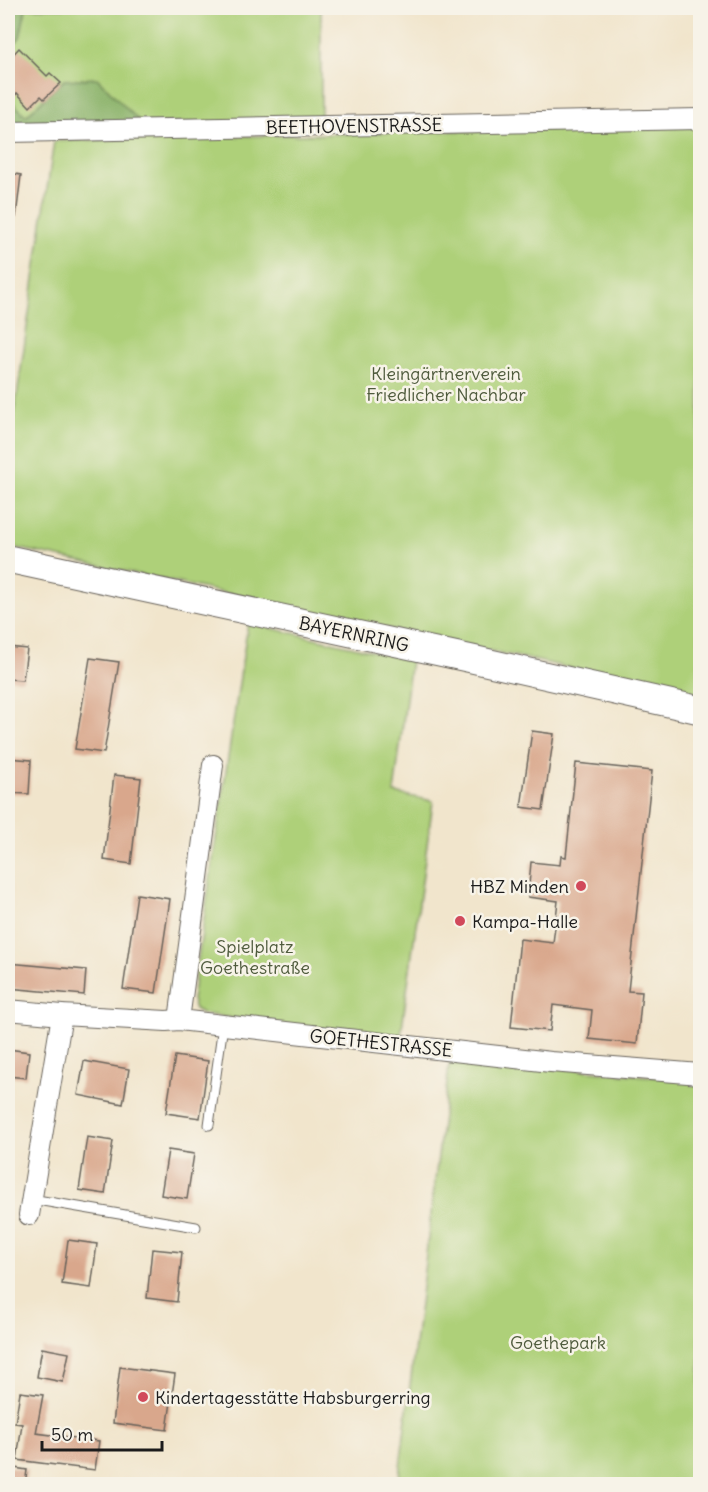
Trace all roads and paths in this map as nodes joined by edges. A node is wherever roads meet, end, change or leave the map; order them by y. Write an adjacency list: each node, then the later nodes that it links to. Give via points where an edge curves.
1 (700, 120): 2 (street, BEETHOVENSTRASSE)
2 (8, 132)
3 (8, 559): 4 (street, BAYERNRING)
4 (700, 710)
5 (213, 765): 8 (street)
6 (8, 1010): 7 (street, GOETHESTRASSE)
7 (62, 1015): 8 (street, GOETHESTRASSE); 12 (street)
8 (179, 1020): 9 (street, GOETHESTRASSE)
9 (224, 1025): 10 (street, GOETHESTRASSE, via 551,1062); 11 (lane)
10 (700, 1074)
11 (209, 1125)
12 (30, 1207): 13 (lane)
13 (196, 1227)

